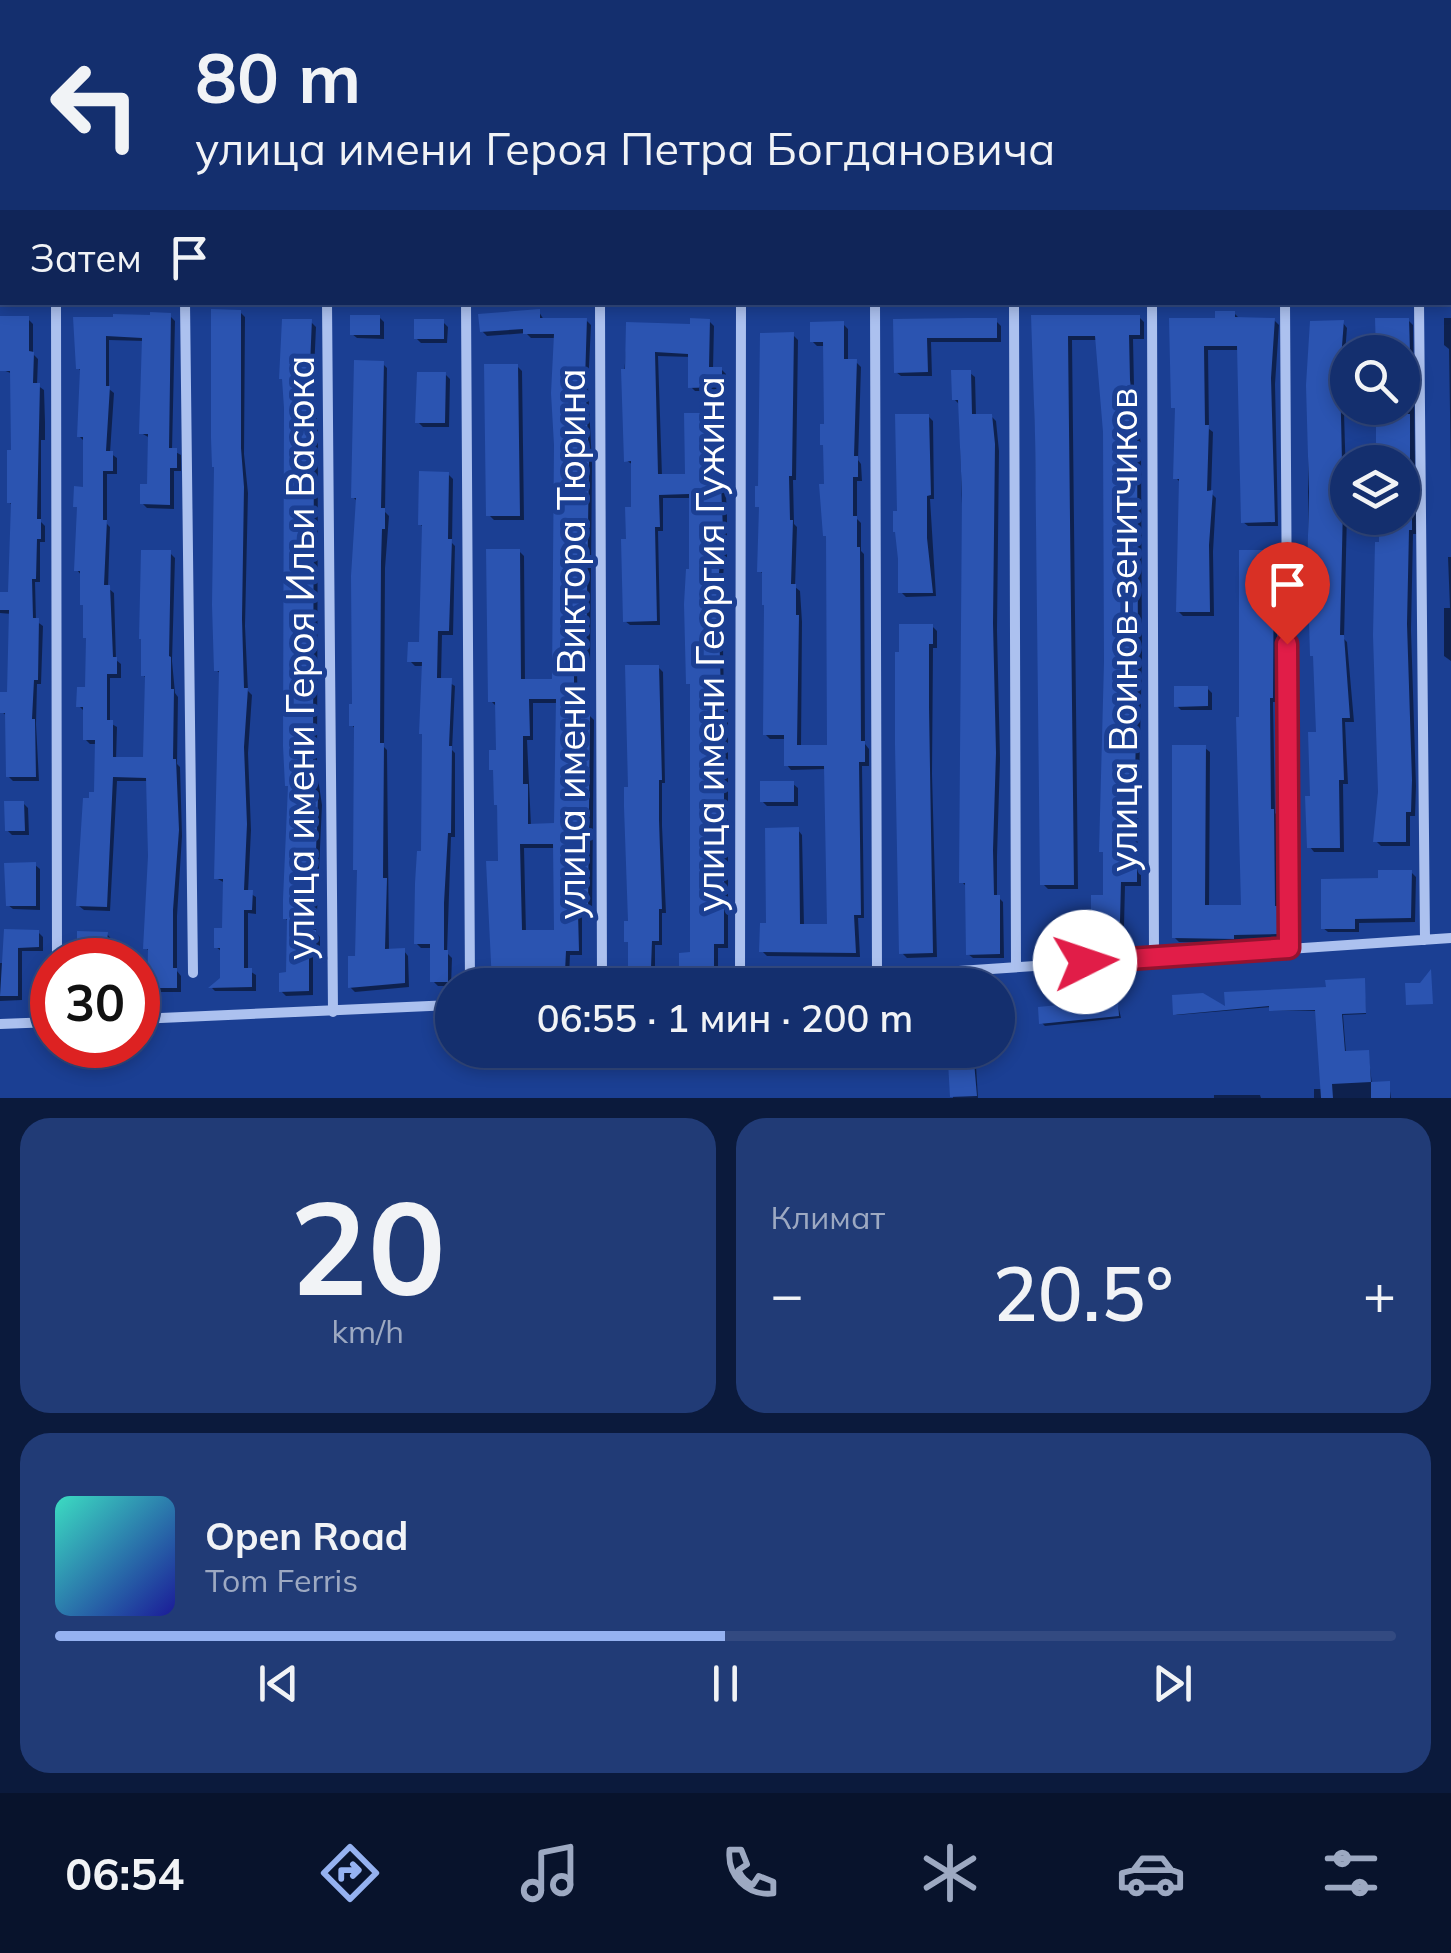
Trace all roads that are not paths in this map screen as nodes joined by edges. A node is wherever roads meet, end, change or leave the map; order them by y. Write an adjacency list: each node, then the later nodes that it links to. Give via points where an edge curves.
1 (56, 305): 12 (street)
2 (185, 305): 22 (street)
3 (328, 305): 24 (street, улица имени Героя Ильи Васюка)
4 (466, 305): 17 (street)
5 (600, 305): 18 (street, улица имени Виктора Тюрина)
6 (740, 305): 19 (street, улица имени Георгия Гужина)
7 (875, 305): 20 (street)
8 (1014, 305): 21 (street)
9 (1152, 305): 16 (street, улица Воинов-зенитчиков)
10 (1284, 305): 15 (street)
11 (1419, 305): 14 (street)
12 (57, 938)
13 (1451, 938): 14 (street)
14 (1425, 940): 15 (street)
15 (1289, 948): 16 (street)
16 (1154, 958): 21 (street)
17 (470, 968)
18 (602, 968)
19 (740, 968)
20 (877, 968)
21 (1016, 968)
22 (192, 973)
23 (435, 1005): 24 (street)
24 (333, 1012): 25 (street)
25 (160, 1018)
26 (30, 1023): 27 (street)
27 (0, 1024)

